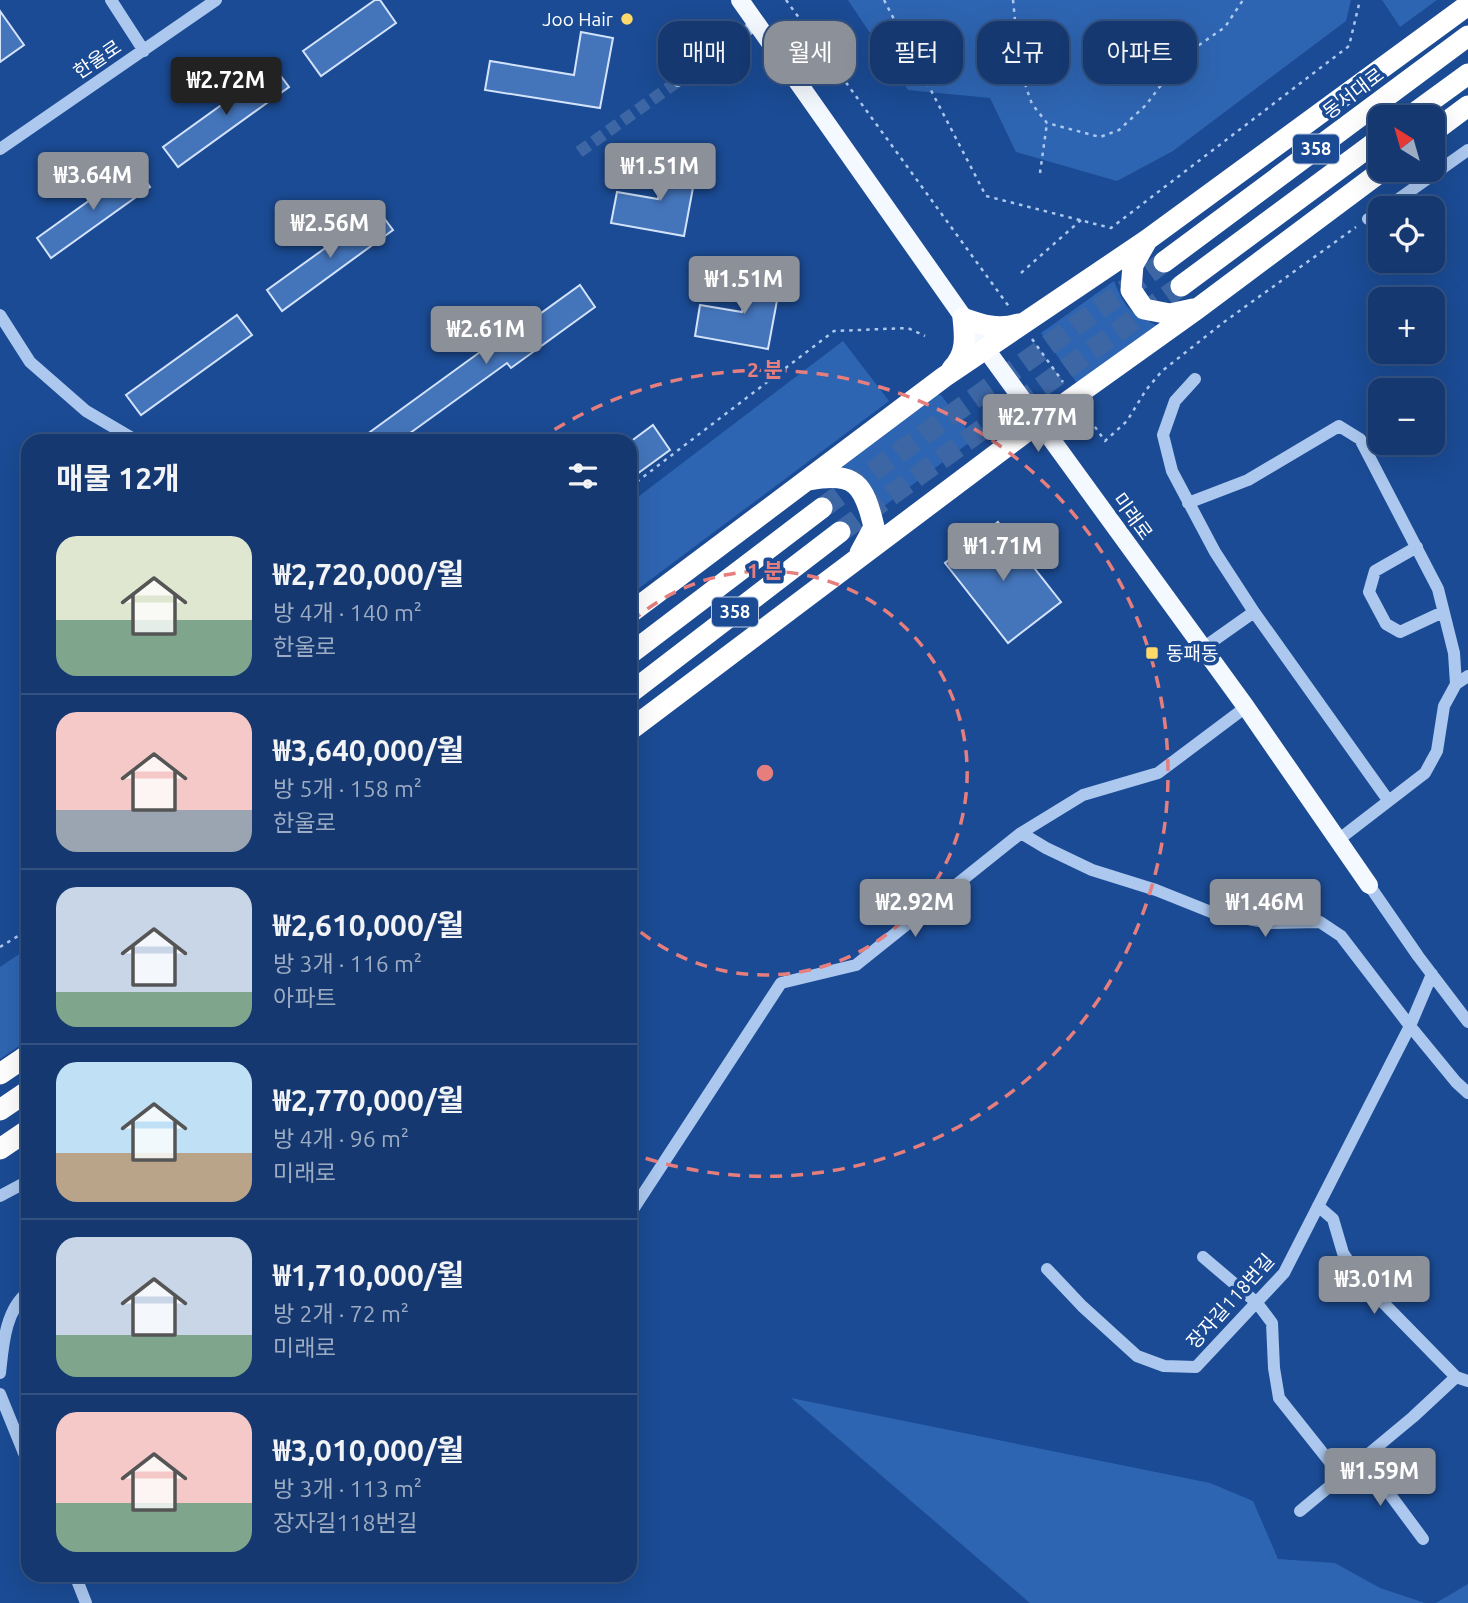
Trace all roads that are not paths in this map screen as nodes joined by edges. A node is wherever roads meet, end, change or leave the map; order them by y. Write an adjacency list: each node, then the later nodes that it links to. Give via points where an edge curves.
1 (111, 0): 8 (street)
2 (216, 0): 8 (street, 한울로)
3 (740, 0): 5 (main road, 미래로)
4 (1468, 5): 20 (highway)
5 (756, 23): 6 (street); 25 (main road, 미래로)
6 (750, 27)
7 (1468, 36): 21 (highway, 동서대로 / 358)
8 (144, 51): 14 (street, 한울로)
9 (1468, 74): 10 (highway)
10 (1425, 105)
11 (1468, 106): 12 (highway)
12 (1446, 122)
13 (1368, 148): 22 (highway, 358)
14 (0, 149)
15 (1468, 150): 17 (street)
16 (1368, 181): 23 (highway)
17 (1404, 196)
18 (1368, 219): 19 (street)
19 (1365, 221)
20 (1147, 240): 23 (highway, via 1133,265 1131,290 1144,309 1170,314); 26 (highway)
21 (1164, 262)
22 (1181, 286)
23 (1197, 309): 30 (highway)
24 (0, 315): 31 (street, via 30,362 86,411)
25 (963, 318): 26 (highway, via 999,328); 27 (main road, 미래로); 28 (highway, via 964,351)
26 (1025, 321): 27 (highway)
27 (985, 348): 28 (highway); 30 (main road, 미래로)
28 (944, 377): 32 (highway)
29 (1195, 379): 33 (street, via 1175,401 1163,435 1172,471)
30 (1039, 422): 37 (highway); 41 (main road, 미래로)
31 (125, 434)
32 (802, 481): 37 (highway, via 834,475 855,483 868,500 874,527); 38 (highway)
33 (1188, 503): 36 (street, via 1248,480 1339,426 1360,439); 39 (street)
34 (822, 508): 42 (highway, 358)
35 (840, 532): 45 (highway, 358)
36 (1417, 547): 40 (street, via 1438,589); 40 (street, via 1375,571 1369,592 1386,624 1400,632)
37 (858, 557): 47 (highway)
38 (637, 608)
39 (1254, 612): 41 (street); 48 (street)
40 (1443, 612): 44 (street, via 1454,653)
41 (1203, 648): 46 (main road, 미래로)
42 (637, 649)
43 (1468, 676): 44 (street)
44 (1456, 684): 48 (street, via 1444,706 1437,751 1424,773)
45 (637, 687)
46 (1246, 707): 49 (street, via 1158,773 1083,796); 50 (main road, 미래로)
47 (637, 725)
48 (1388, 800): 50 (street)
49 (1021, 833): 54 (street, via 1092,870 1211,912 1270,923 1320,922 1341,936); 66 (street, via 856,964 781,983)
50 (1338, 840): 51 (main road, 미래로)
51 (1369, 885): 52 (street, 미래로)
52 (1432, 974): 53 (street, 미래로); 54 (street, 장자길118번길)
53 (1468, 1022)
54 (1410, 1026): 57 (street); 67 (street, 장자길118번길)
55 (21, 1060): 56 (highway)
56 (0, 1074)
57 (1468, 1093)
58 (21, 1096): 59 (highway)
59 (0, 1110)
60 (21, 1135): 62 (highway)
61 (21, 1144): 63 (highway)
62 (0, 1149)
63 (0, 1157)
64 (21, 1185): 65 (street)
65 (0, 1196)
66 (637, 1203)
67 (1318, 1206): 71 (street, 장자길118번길, via 1284,1273); 73 (street, via 1333,1219 1343,1253 1360,1280)
68 (1203, 1257): 71 (street)
69 (1047, 1269): 71 (street, 장자길118번길, via 1137,1356 1164,1366 1196,1367)
70 (21, 1297): 72 (street, via 6,1330)
71 (1257, 1303): 77 (street, via 1272,1323 1279,1398)
72 (0, 1373)
73 (1462, 1379): 76 (street)
74 (0, 1394): 75 (street)
75 (21, 1446)
76 (1363, 1458): 77 (street); 79 (street)
77 (1341, 1476): 78 (street)
78 (1300, 1511)
79 (1423, 1538)
80 (78, 1582): 81 (street)
81 (86, 1603)

